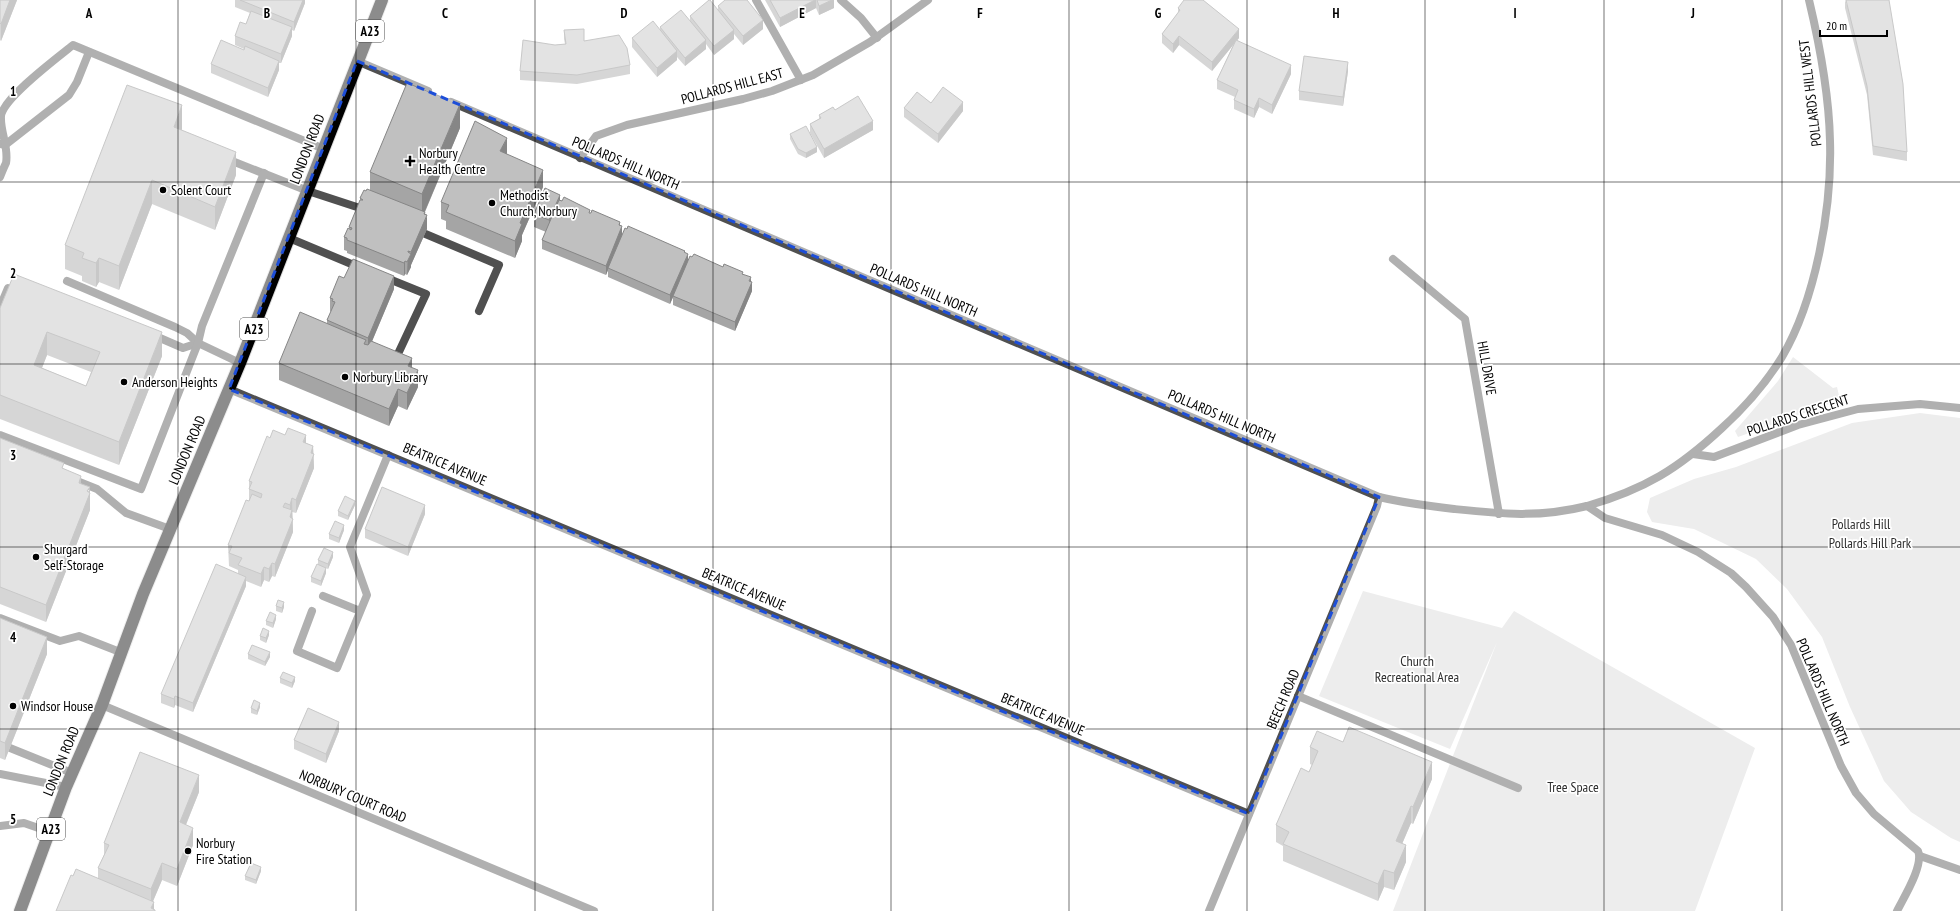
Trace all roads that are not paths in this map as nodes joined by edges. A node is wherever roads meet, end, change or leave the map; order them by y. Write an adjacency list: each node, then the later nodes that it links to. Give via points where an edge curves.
1 (382, 0): 8 (highway, LONDON ROAD / A23)
2 (756, 0): 9 (street)
3 (841, 0): 6 (street)
4 (928, 0): 6 (street, POLLARDS HILL EAST)
5 (1809, 0): 32 (street, POLLARDS HILL WEST, via 1822,64 1830,140 1828,199 1816,265 1797,327 1782,357 1734,417)
6 (877, 38): 9 (street, POLLARDS HILL EAST)
7 (89, 52): 10 (street, via 69,95); 10 (street, via 73,45 9,100 1,116); 11 (street)
8 (357, 61): 11 (highway, LONDON ROAD / A23); 13 (street, POLLARDS HILL NORTH)
9 (801, 80): 13 (street, POLLARDS HILL EAST, via 743,99 628,125 596,136)
10 (3, 144): 15 (street, via 6,162)
11 (324, 149): 16 (highway, LONDON ROAD / A23)
12 (221, 157): 14 (street)
13 (580, 158): 35 (street, POLLARDS HILL NORTH)
14 (264, 173): 16 (street); 26 (street, via 202,326)
15 (0, 177)
16 (308, 190): 17 (street); 19 (highway, LONDON ROAD / A23)
17 (372, 212)
18 (407, 226): 24 (street, via 500,265)
19 (290, 238): 27 (street, via 426,294); 28 (highway, LONDON ROAD / A23)
20 (1393, 259): 37 (street, HILL DRIVE, via 1465,319)
21 (67, 281): 26 (street, via 187,333)
22 (29, 295): 23 (street, via 8,288)
23 (0, 307)
24 (479, 311)
25 (142, 331): 26 (street, via 183,348)
26 (198, 343): 28 (street); 31 (street, via 141,488)
27 (397, 356)
28 (240, 363): 29 (highway, LONDON ROAD / A23)
29 (229, 389): 33 (street, BEATRICE AVENUE); 38 (highway, LONDON ROAD / A23)
30 (1960, 408): 32 (street, POLLARDS CRESCENT, via 1920,404 1858,409 1798,425 1714,457)
31 (0, 435)
32 (1694, 454): 36 (street, POLLARDS HILL WEST, via 1655,480)
33 (388, 455): 41 (street, via 350,547 367,595); 51 (street, BEATRICE AVENUE)
34 (63, 475): 38 (street, via 97,489 126,513)
35 (1379, 497): 37 (street, POLLARDS HILL NORTH, via 1403,503); 44 (street, BEECH ROAD)
36 (1587, 506): 37 (street, POLLARDS HILL NORTH, via 1548,514); 54 (street, POLLARDS HILL NORTH, via 1605,518 1662,535 1698,552 1731,574 1760,602 1791,645 1838,761 1852,786 1874,814)
37 (1499, 514)
38 (170, 529): 43 (highway, LONDON ROAD / A23)
39 (323, 596): 41 (street)
40 (312, 611): 41 (street, via 297,651 337,668)
41 (360, 611)
42 (0, 618): 43 (street, via 60,641 78,636)
43 (120, 652): 45 (highway, LONDON ROAD / A23)
44 (1298, 696): 50 (street); 51 (street, BEECH ROAD)
45 (102, 705): 47 (highway, LONDON ROAD / A23); 57 (street, NORBURY COURT ROAD)
46 (0, 744): 47 (street)
47 (72, 773): 49 (highway, LONDON ROAD / A23)
48 (0, 774): 49 (street)
49 (66, 787): 53 (highway, LONDON ROAD / A23)
50 (1518, 788)
51 (1249, 814): 58 (street, BEECH ROAD)
52 (0, 826): 53 (street, via 24,823)
53 (50, 832): 56 (highway, LONDON ROAD / A23)
54 (1920, 856): 55 (street, POLLARDS HILL NORTH); 59 (street, via 1918,866)
55 (1960, 870)
56 (20, 911)
57 (594, 911)
58 (1209, 911)
59 (1897, 911)

